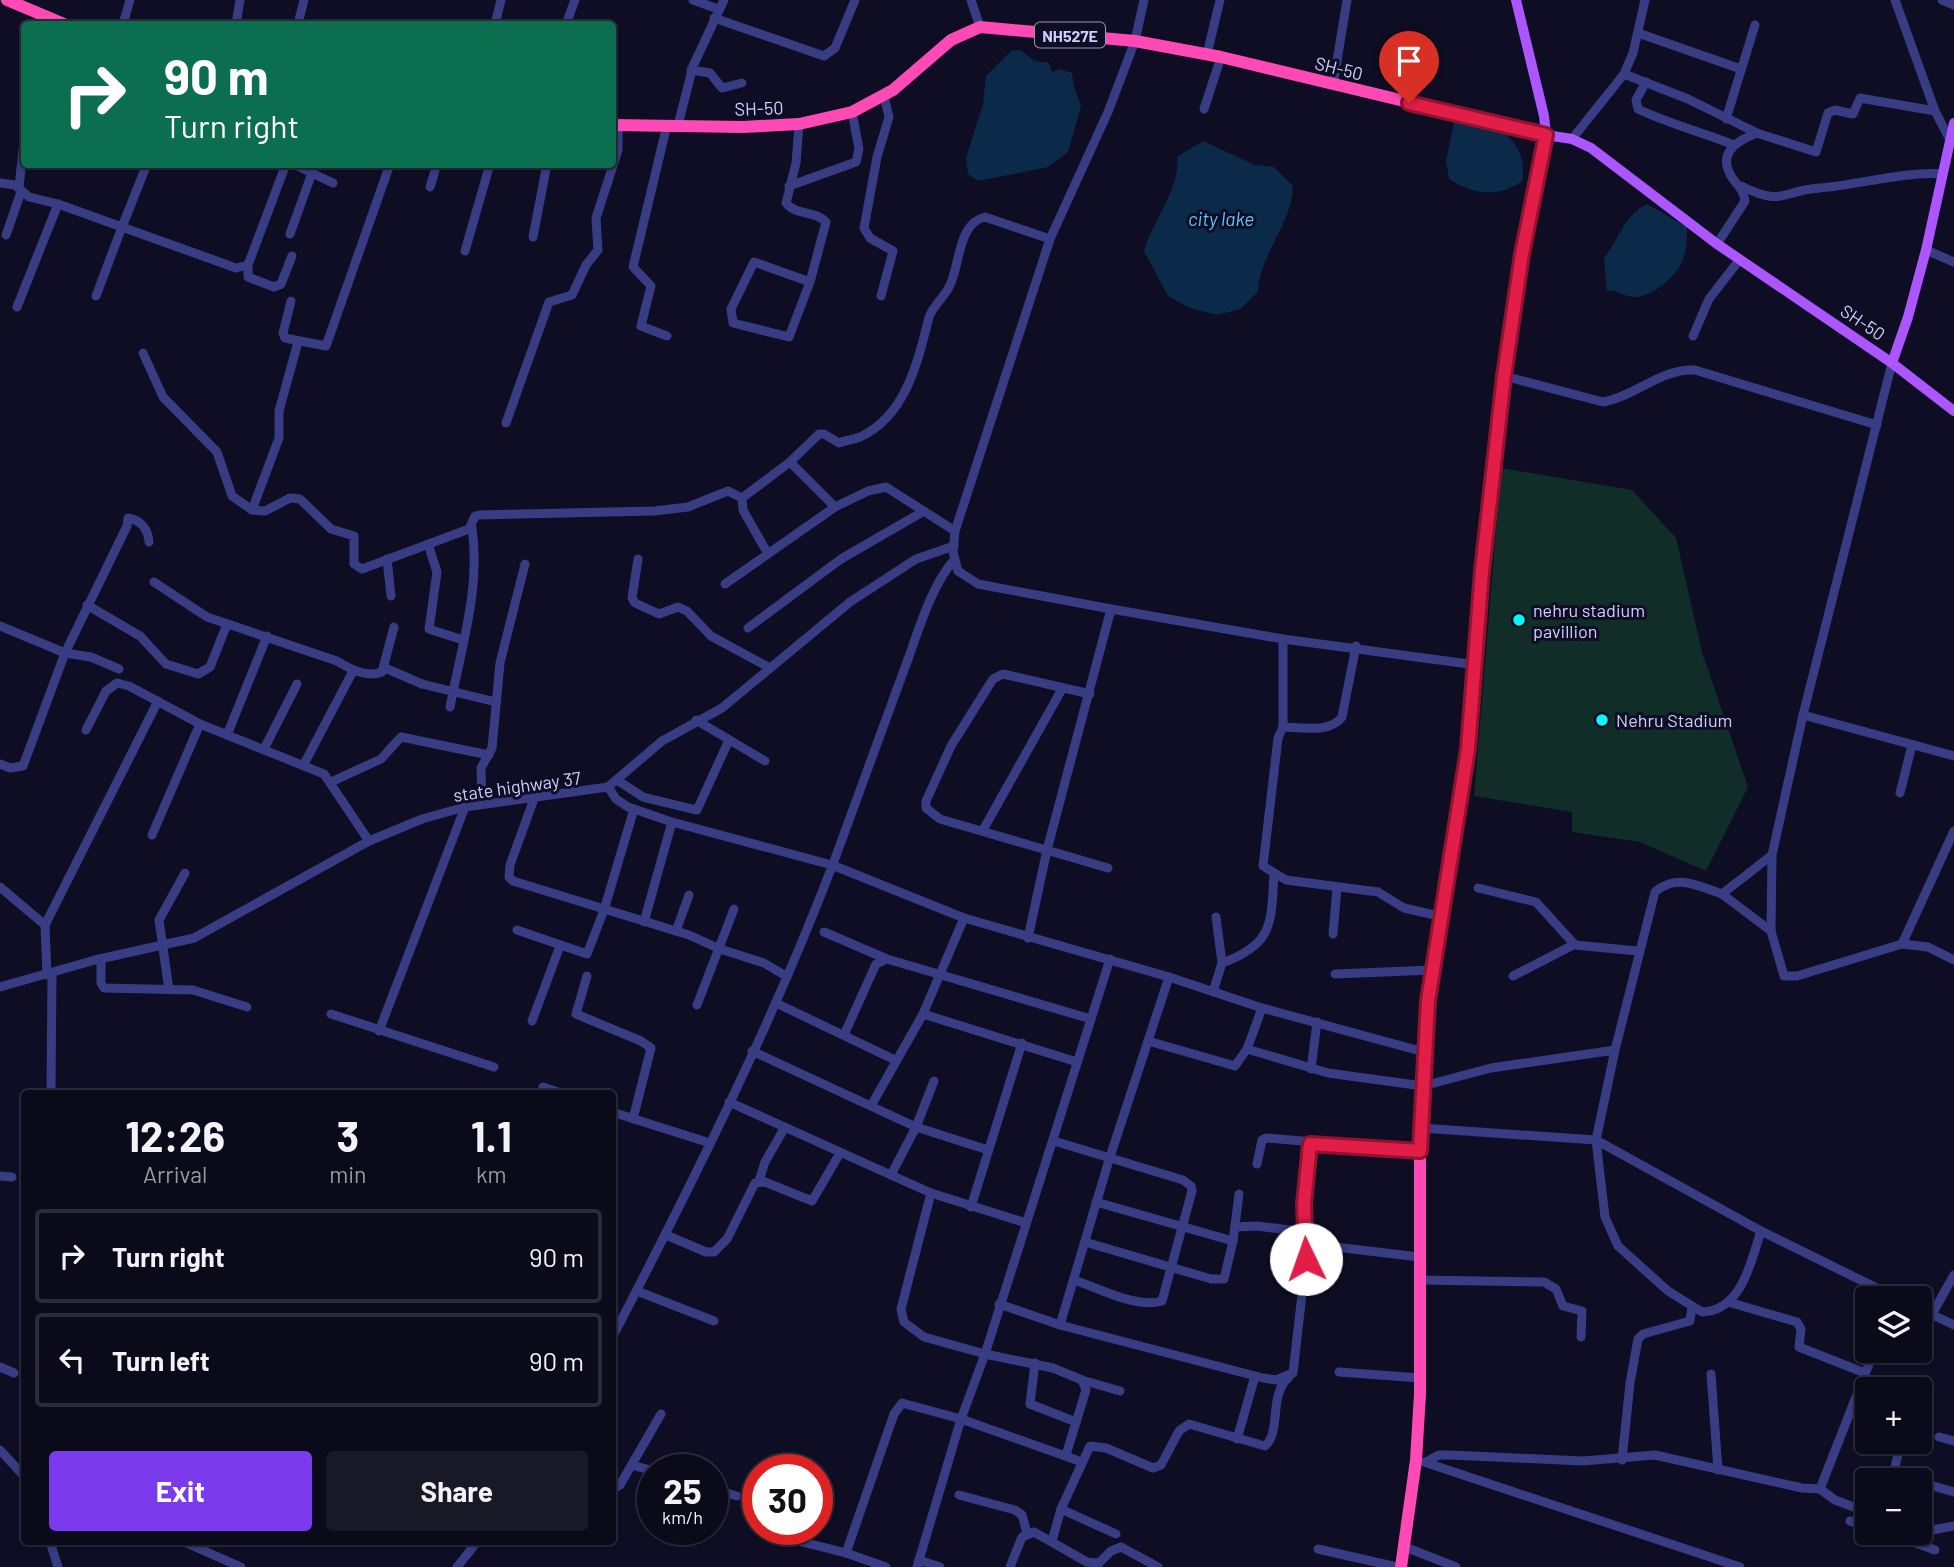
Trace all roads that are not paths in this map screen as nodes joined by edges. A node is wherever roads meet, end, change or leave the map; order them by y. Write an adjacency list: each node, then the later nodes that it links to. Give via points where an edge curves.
1 (7, 0): 19 (highway)
2 (130, 0): 20 (street)
3 (240, 0): 21 (street)
4 (304, 0): 22 (street)
5 (500, 0): 23 (street)
6 (575, 0): 24 (street)
7 (693, 0): 18 (street)
8 (855, 0): 18 (street, via 835,48 824,56)
9 (1144, 0): 28 (street)
10 (1220, 0): 29 (street)
11 (1347, 0): 36 (street)
12 (1516, 0): 48 (main road)
13 (1645, 0): 27 (street)
14 (1895, 0): 39 (street)
15 (1942, 0): 17 (street)
16 (972, 4): 26 (street)
17 (1954, 5)
18 (719, 9): 32 (street)
19 (54, 21)
20 (124, 21)
21 (236, 21)
22 (299, 21)
23 (496, 21)
24 (567, 21)
25 (1755, 25): 31 (street)
26 (980, 27): 28 (highway, SH-50 / NH527E); 37 (highway, SH-50, via 951,40)
27 (1638, 33): 31 (street); 33 (street)
28 (1135, 41): 29 (highway, SH-50 / NH527E); 75 (street)
29 (1207, 54): 30 (highway, SH-50 / NH527E)
30 (1221, 57): 36 (highway, SH-50 / NH527E); 38 (street)
31 (1741, 69): 41 (street)
32 (691, 70): 35 (street, via 710,73 722,88); 45 (street)
33 (1624, 74): 34 (street); 50 (street)
34 (1646, 82): 41 (street); 51 (street, via 1636,100 1639,109 1668,124)
35 (742, 83)
36 (1333, 85): 48 (highway, SH-50 / NH527E)
37 (884, 96): 40 (highway, SH-50); 85 (street, via 889,117 864,228 870,238 893,251)
38 (1203, 109)
39 (1935, 111): 47 (street, via 1860,97 1853,114 1830,110 1816,152); 49 (street)
40 (852, 112): 43 (highway, SH-50); 66 (street, via 859,149 856,162)
41 (1726, 119): 47 (street)
42 (1954, 123): 49 (main road, SH-50)
43 (799, 124): 45 (highway, SH-50); 66 (street)
44 (616, 125): 45 (highway, SH-50)
45 (673, 125): 88 (street, via 633,267 651,286 641,326)
46 (616, 133): 52 (street)
47 (1757, 133): 51 (street)
48 (1546, 135): 50 (main road, SH-50); 93 (highway)
49 (1952, 138): 63 (main road, SH-50)
50 (1572, 139): 76 (main road, SH-50, via 1606,159)
51 (1734, 145): 67 (street, via 1728,167)
52 (616, 156)
53 (22, 168): 69 (street)
54 (145, 168): 71 (street)
55 (284, 168): 82 (street)
56 (301, 168): 62 (street)
57 (389, 168): 90 (street, via 330,341 326,346)
58 (436, 168): 68 (street)
59 (489, 168): 78 (street)
60 (546, 168): 74 (street)
61 (612, 168): 95 (street, via 596,218 598,250 572,295 549,302)
62 (312, 173): 65 (street); 72 (street)
63 (1943, 174): 67 (street, via 1914,173 1816,188 1783,198); 77 (main road, SH-50)
64 (0, 183): 69 (street)
65 (333, 183)
66 (789, 186): 83 (street, via 788,207 826,222)
67 (1741, 186): 76 (street, via 1745,201)
68 (430, 187)
69 (20, 190): 70 (street); 73 (street)
70 (58, 204): 71 (street); 87 (street)
71 (122, 227): 82 (street, via 236,268); 84 (street)
72 (290, 234)
73 (6, 235)
74 (534, 237)
75 (1050, 239): 97 (street, via 985,217 972,223 948,290 933,306 905,393 861,436 839,443 819,434); 103 (street)
76 (1717, 244): 80 (main road, SH-50)
77 (1926, 250): 81 (street); 92 (main road, SH-50)
78 (466, 251)
79 (292, 256): 82 (street, via 281,284 274,288 248,277)
80 (1740, 259): 89 (street, via 1709,299); 92 (main road, SH-50)
81 (1954, 262)
82 (248, 265)
83 (810, 282): 83 (street, via 789,337 733,323 731,309 754,262)
84 (96, 296)
85 (881, 296)
86 (291, 300): 90 (street, via 283,333)
87 (17, 306)
88 (667, 336)
89 (1693, 336)
90 (299, 342): 100 (street, via 279,411 279,438)
91 (144, 353): 100 (street, via 167,402 223,460 230,493)
92 (1892, 363): 94 (main road); 96 (street)
93 (1504, 376): 96 (street, via 1602,402 1616,400 1674,370 1695,370); 126 (highway)
94 (1954, 411)
95 (506, 423)
96 (1877, 425): 138 (street)
97 (790, 462): 98 (street); 99 (street)
98 (742, 498): 102 (street, via 728,491 688,507 654,512 479,514); 107 (street, via 743,510)
99 (835, 507): 101 (street, via 879,487 894,491); 107 (street)
100 (252, 510): 108 (street, via 265,511 290,498 299,499 331,529 354,536 356,567)
101 (924, 511): 103 (street); 120 (street, via 852,551)
102 (472, 528): 105 (street); 123 (street, via 476,568)
103 (955, 531): 106 (street)
104 (149, 542): 115 (street, via 143,525 128,519)
105 (428, 544): 108 (street); 123 (street, via 437,572 429,629)
106 (954, 546): 110 (street); 127 (street, state highway 37, via 904,566 850,602)
107 (768, 554): 113 (street)
108 (387, 559): 114 (street)
109 (638, 559): 127 (street, via 635,603 659,614 678,607 687,611 711,636)
110 (954, 560): 116 (street, via 958,570 978,584); 167 (street, via 918,635)
111 (525, 564): 136 (street, via 500,663)
112 (153, 582): 117 (street, via 207,617)
113 (725, 584)
114 (391, 596)
115 (87, 604): 117 (street, via 140,636 166,664 198,674 210,667); 125 (street)
116 (1111, 609): 122 (street); 134 (street)
117 (227, 624): 121 (street)
118 (0, 626): 125 (street)
119 (394, 627): 128 (street)
120 (748, 628)
121 (267, 636): 130 (street); 143 (street)
122 (1283, 639): 124 (street); 141 (street)
123 (463, 640): 133 (street)
124 (1356, 646): 126 (street); 141 (street, via 1338,722 1325,728)
125 (65, 653): 129 (street, via 91,657); 150 (street, via 23,766)
126 (1476, 665): 178 (highway, via 1468,749)
127 (770, 667): 139 (street, state highway 37, via 722,708)
128 (385, 668): 130 (street, via 376,675); 133 (street)
129 (119, 669)
130 (353, 671): 151 (street)
131 (297, 684): 146 (street)
132 (1062, 690): 134 (street); 161 (street); 161 (street, via 1003,674 993,679 951,746 926,808 940,819)
133 (453, 692): 136 (street); 137 (street)
134 (1090, 694): 165 (street)
135 (158, 701): 140 (street); 142 (street, via 117,683 106,691); 182 (street)
136 (496, 702): 147 (street)
137 (450, 707)
138 (1803, 715): 145 (street); 166 (street)
139 (696, 720): 144 (street); 152 (street, state highway 37, via 662,741)
140 (200, 723): 143 (street); 163 (street)
141 (1283, 727): 170 (street, via 1261,857 1263,866)
142 (86, 730)
143 (227, 735): 146 (street)
144 (729, 740): 149 (street); 152 (street, via 697,810 643,797)
145 (1912, 745): 148 (street); 155 (street)
146 (264, 749): 151 (street)
147 (489, 755): 153 (street, via 401,737 381,759); 157 (street, via 482,764)
148 (1954, 757)
149 (765, 761)
150 (0, 764)
151 (304, 764): 153 (street)
152 (617, 780): 154 (street, state highway 37)
153 (331, 782): 164 (street)
154 (608, 787): 156 (street, state highway 37); 159 (street, via 620,803)
155 (1900, 793)
156 (535, 796): 157 (street, state highway 37); 177 (street, via 509,877)
157 (482, 804): 158 (street, state highway 37)
158 (465, 807): 164 (street, state highway 37, via 422,818); 220 (street)
159 (634, 809): 160 (street); 177 (street)
160 (672, 822): 167 (street); 181 (street)
161 (983, 830): 165 (street)
162 (1954, 831): 190 (street)
163 (152, 835)
164 (369, 841): 191 (street, state highway 37, via 216,928)
165 (1047, 850): 168 (street); 188 (street)
166 (1772, 855): 174 (street); 185 (street)
167 (832, 865): 180 (street); 205 (street)
168 (1108, 868)
169 (185, 873): 191 (street, via 159,920)
170 (1274, 874): 172 (street, via 1298,883); 199 (street, via 1273,904 1264,939 1240,957)
171 (0, 887): 182 (street)
172 (1337, 888): 178 (street, via 1378,892 1404,908); 187 (street)
173 (1478, 888): 189 (street, via 1536,902)
174 (1722, 894): 185 (street); 194 (street, via 1680,881 1665,883 1655,892)
175 (689, 895): 184 (street)
176 (734, 909): 193 (street)
177 (604, 910): 181 (street); 192 (street, via 587,954)
178 (1439, 916): 200 (highway)
179 (1216, 917): 199 (street)
180 (964, 918): 188 (street); 202 (street)
181 (644, 922): 184 (street)
182 (45, 925): 201 (street)
183 (517, 930): 192 (street)
184 (676, 931): 193 (street)
185 (1771, 931): 190 (street, via 1781,972 1790,976)
186 (824, 932): 196 (street)
187 (1333, 934)
188 (1028, 937): 197 (street)
189 (1575, 944): 194 (street); 206 (street)
190 (1902, 944): 198 (street, via 1928,947)
191 (161, 946): 195 (street, state highway 37); 209 (street)
192 (560, 946): 218 (street)
193 (719, 949): 205 (street, via 764,963); 212 (street)
194 (1638, 951): 225 (street)
195 (101, 958): 201 (street, state highway 37); 209 (street, via 104,988)
196 (887, 959): 202 (street); 221 (street, via 876,964)
197 (1110, 959): 207 (street); 217 (street)
198 (1954, 960)
199 (1222, 963): 210 (street)
200 (1432, 970): 203 (street); 227 (highway)
201 (50, 974): 208 (street, state highway 37); 235 (street)
202 (942, 974): 216 (street); 217 (street)
203 (1335, 974)
204 (587, 976): 240 (street, via 576,1014 651,1048)
205 (786, 976): 211 (street)
206 (1513, 976)
207 (1169, 977): 210 (street); 222 (street)
208 (0, 987)
209 (169, 990): 213 (street, via 199,991)
210 (1213, 992): 214 (street)
211 (776, 1003): 221 (street); 226 (street)
212 (697, 1005)
213 (247, 1007)
214 (1262, 1008): 219 (street); 224 (street)
215 (331, 1014): 220 (street)
216 (923, 1014): 223 (street); 228 (street)
217 (1091, 1018): 229 (street)
218 (532, 1021)
219 (1317, 1022): 227 (street); 231 (street)
220 (379, 1031): 230 (street)
221 (844, 1035): 228 (street)
222 (1148, 1041): 224 (street, via 1228,1066 1240,1063); 251 (street)
223 (1021, 1043): 229 (street); 248 (street)
224 (1247, 1049): 231 (street)
225 (1615, 1050): 233 (street, via 1491,1068); 244 (street)
226 (752, 1051): 237 (street); 238 (street)
227 (1424, 1052): 233 (highway)
228 (895, 1060): 238 (street)
229 (1077, 1062): 245 (street)
230 (494, 1067)
231 (1311, 1069): 233 (street)
232 (934, 1082): 242 (street)
233 (1423, 1086): 243 (highway)
234 (543, 1087): 236 (street)
235 (51, 1090)
236 (552, 1090)
237 (729, 1102): 241 (street); 246 (street)
238 (872, 1104): 242 (street)
239 (616, 1113): 240 (street)
240 (632, 1119): 246 (street)
241 (785, 1127): 250 (street); 256 (street)
242 (916, 1127): 248 (street); 253 (street)
243 (1421, 1128): 244 (street); 249 (highway)
244 (1596, 1140): 264 (street); 278 (street, via 1609,1232 1658,1282)
245 (1054, 1141): 251 (street); 261 (street)
246 (710, 1143): 266 (street)
247 (1310, 1144): 249 (street); 252 (street, via 1266,1138); 265 (street)
248 (988, 1150): 260 (street)
249 (1420, 1151): 269 (highway)
250 (840, 1153): 253 (street); 256 (street, via 812,1201)
251 (1109, 1160): 259 (street); 263 (street, via 1189,1183 1192,1191)
252 (1257, 1164)
253 (891, 1175): 257 (street)
254 (0, 1176): 255 (street)
255 (12, 1177)
256 (759, 1181): 266 (street, via 727,1239 714,1252)
257 (931, 1193): 260 (street); 285 (street, via 901,1309 904,1322 924,1337)
258 (1239, 1194): 262 (street)
259 (1096, 1202): 263 (street); 268 (street)
260 (971, 1207): 261 (street)
261 (1026, 1223): 277 (street)
262 (1235, 1227): 265 (street); 267 (street)
263 (1184, 1228): 267 (street); 270 (street)
264 (1761, 1231): 274 (street); 276 (street, via 1745,1277)
265 (1305, 1232): 269 (street, via 1327,1246); 291 (street)
266 (666, 1235): 275 (street)
267 (1233, 1241): 270 (street, via 1224,1279)
268 (1085, 1242): 270 (street); 272 (street)
269 (1419, 1257): 273 (highway)
270 (1171, 1268): 272 (street, via 1162,1301 1152,1304)
271 (1954, 1275): 279 (street)
272 (1074, 1280): 281 (street)
273 (1419, 1280): 284 (street, via 1544,1282 1556,1289 1563,1306 1582,1311); 295 (highway)
274 (1871, 1286)
275 (637, 1292): 280 (street); 283 (street)
276 (1728, 1302): 278 (street, via 1709,1312); 292 (street, via 1797,1322 1800,1347)
277 (999, 1304): 281 (street); 285 (street)
278 (1692, 1306): 308 (street, via 1690,1321 1638,1339)
279 (1932, 1314): 282 (street)
280 (714, 1321)
281 (1060, 1325): 294 (street)
282 (1954, 1325)
283 (616, 1331)
284 (1581, 1337)
285 (985, 1354): 286 (street); 301 (street)
286 (1035, 1363): 296 (street); 302 (street, via 1030,1404)
287 (1869, 1363): 292 (street)
288 (0, 1367): 290 (street)
289 (1339, 1372): 295 (street)
290 (14, 1373)
291 (1293, 1373): 294 (street, via 1276,1380); 304 (street, via 1278,1395 1270,1442 1265,1446)
292 (1865, 1373): 298 (street)
293 (1711, 1374): 313 (street)
294 (1255, 1376): 304 (street)
295 (1420, 1378): 309 (highway)
296 (1082, 1380): 297 (street); 302 (street, via 1086,1390)
297 (1120, 1391)
298 (1850, 1412): 300 (street); 317 (street)
299 (661, 1414): 311 (street)
300 (1855, 1414)
301 (961, 1419): 307 (street); 339 (street, via 907,1403 897,1407); 340 (street)
302 (1076, 1422): 307 (street)
303 (1939, 1437): 305 (street)
304 (1237, 1439): 310 (street, via 1189,1424 1179,1431 1158,1467 1095,1445 1086,1450)
305 (1954, 1441)
306 (0, 1450): 314 (street)
307 (1066, 1455): 310 (street)
308 (1622, 1460): 309 (street, via 1439,1455); 313 (street, via 1655,1455)
309 (1421, 1461): 336 (highway); 350 (street)
310 (1082, 1462): 323 (street)
311 (632, 1465): 312 (street); 316 (street)
312 (637, 1466)
313 (1718, 1470): 317 (street)
314 (21, 1474)
315 (1933, 1486): 318 (street)
316 (616, 1489)
317 (1820, 1489): 322 (street)
318 (1954, 1492)
319 (728, 1493): 321 (street)
320 (959, 1495): 328 (street, via 1015,1510 1022,1515)
321 (737, 1496)
322 (1855, 1508)
323 (1061, 1509): 329 (street); 330 (street)
324 (1850, 1521): 325 (street)
325 (1855, 1523)
326 (1954, 1526): 327 (street)
327 (1932, 1530)
328 (1027, 1533): 330 (street); 346 (street)
329 (1116, 1534)
330 (1052, 1541): 347 (street, via 1094,1564 1121,1547)
331 (51, 1545): 341 (street)
332 (191, 1545): 342 (street)
333 (475, 1545): 343 (street)
334 (814, 1545): 339 (street)
335 (1921, 1545): 338 (street)
336 (1405, 1547): 348 (highway); 349 (street)
337 (1318, 1549): 348 (street)
338 (1935, 1550)
339 (846, 1553): 344 (street)
340 (918, 1564): 345 (street)
341 (58, 1567)
342 (241, 1567)
343 (457, 1567)
344 (886, 1567)
345 (940, 1567)
346 (1010, 1567)
347 (1158, 1567)
348 (1399, 1567)
349 (1456, 1567)
350 (1740, 1567)

